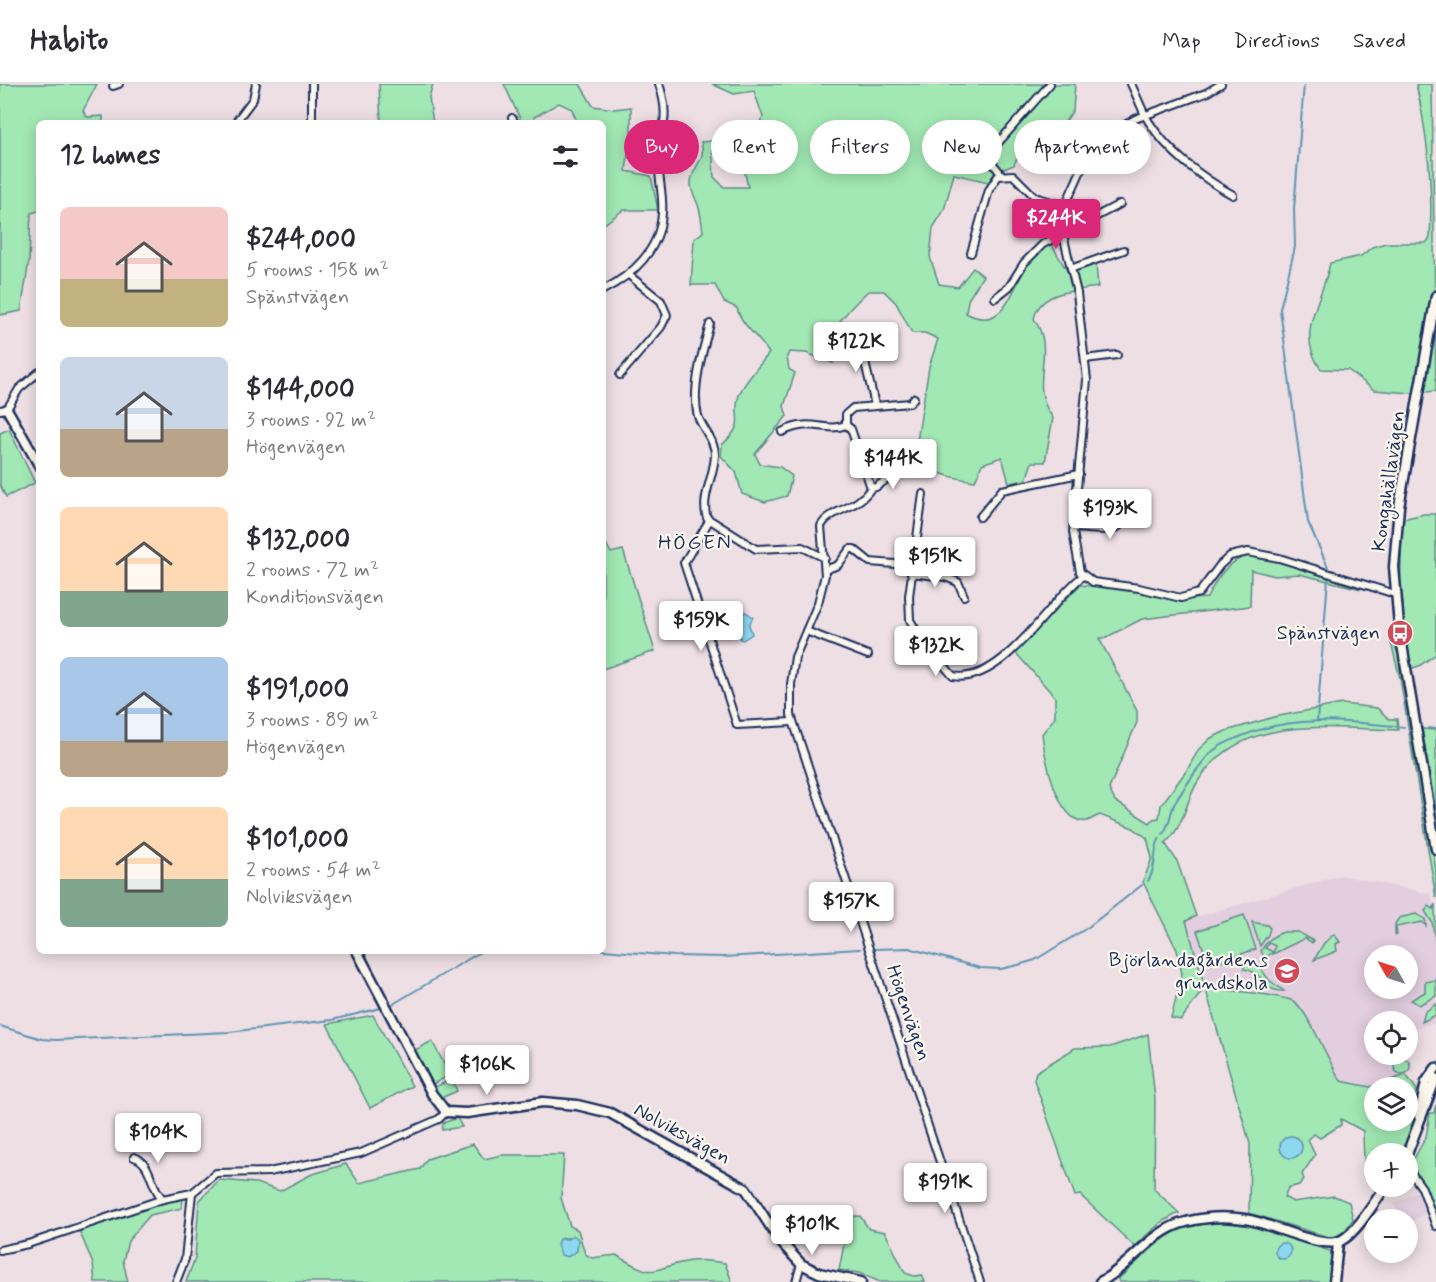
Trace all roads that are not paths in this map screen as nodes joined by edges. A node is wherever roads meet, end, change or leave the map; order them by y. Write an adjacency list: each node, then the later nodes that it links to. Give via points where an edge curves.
1 (256, 84): 8 (street, via 253,99)
2 (312, 84): 9 (street)
3 (659, 84): 18 (street, via 666,105 658,167 663,214 648,253)
4 (1050, 84): 10 (street, via 992,151 990,160)
5 (1131, 84): 7 (street)
6 (1221, 84): 7 (street)
7 (1145, 115): 11 (street, via 1172,149); 13 (street, via 1118,129 1091,156)
8 (237, 120)
9 (312, 120)
10 (1002, 175): 13 (street, via 1013,175 1040,199); 16 (street, via 989,190)
11 (1233, 195)
12 (1120, 204): 14 (street)
13 (1065, 206): 14 (street)
14 (1063, 235): 17 (street); 21 (street, via 1052,238 1035,252 1009,287)
15 (1124, 250): 17 (street)
16 (971, 253)
17 (1073, 268): 25 (street)
18 (630, 276): 19 (street); 27 (street, via 661,301 667,315)
19 (606, 289)
20 (1436, 296): 47 (street, Kongahällavägen, via 1399,507)
21 (995, 297)
22 (710, 324): 40 (street, via 700,360 697,399 699,417 715,454 705,502)
23 (859, 337): 29 (street)
24 (1117, 355): 25 (street)
25 (1085, 359): 35 (street, via 1086,405)
26 (36, 375): 30 (street)
27 (620, 375)
28 (915, 398): 29 (street, via 910,403)
29 (875, 405): 31 (street, via 849,409)
30 (3, 409): 33 (street)
31 (846, 425): 32 (street, via 839,428 804,424); 36 (street, via 851,429)
32 (782, 432)
33 (36, 460)
34 (907, 465): 36 (street, Högenvägen)
35 (1079, 474): 39 (street, via 1002,490); 41 (street)
36 (871, 488): 42 (street, Högenvägen, via 850,507 825,519 821,535)
37 (923, 494): 45 (street)
38 (1136, 509): 41 (street, via 1113,529)
39 (980, 518)
40 (709, 521): 42 (street, via 756,549 802,547); 51 (street, via 684,563 737,725)
41 (1074, 528): 46 (street)
42 (825, 558): 44 (street, Högenvägen)
43 (907, 565): 44 (street, via 870,562 850,549 838,565)
44 (825, 570): 49 (street, Högenvägen, via 818,603)
45 (911, 573): 46 (street, via 909,610 914,629 943,667 959,677 979,672 1003,658); 48 (street, via 951,578 958,582)
46 (1083, 576): 47 (street, via 1093,582 1181,598 1199,593 1230,556 1248,552 1280,558)
47 (1395, 594): 52 (street, Kongahällavägen)
48 (964, 596)
49 (806, 631): 50 (street); 51 (street, Högenvägen, via 792,673)
50 (868, 655)
51 (792, 722): 70 (street, Högenvägen)
52 (1436, 849)
53 (359, 954): 55 (street, via 432,1094)
54 (1435, 1074): 56 (street)
55 (446, 1112): 59 (street, via 439,1119 373,1149 269,1172 225,1171); 65 (street, Nolviksvägen, via 467,1113 543,1102 610,1113 746,1189 774,1233)
56 (1412, 1143)
57 (134, 1157): 61 (street, via 144,1164)
58 (1418, 1182): 62 (street)
59 (192, 1193): 61 (street); 67 (street, via 185,1259)
60 (1378, 1197): 63 (street)
61 (163, 1199): 64 (street)
62 (1436, 1226)
63 (1338, 1243): 71 (street, via 1324,1243 1247,1219 1199,1219 1167,1228); 72 (street)
64 (0, 1250)
65 (801, 1264): 66 (street, Nolviksvägen); 68 (street)
66 (840, 1280): 69 (street, Nolviksvägen)
67 (176, 1282)
68 (796, 1282)
69 (861, 1282)
70 (980, 1282)
71 (1100, 1282)
72 (1334, 1282)

